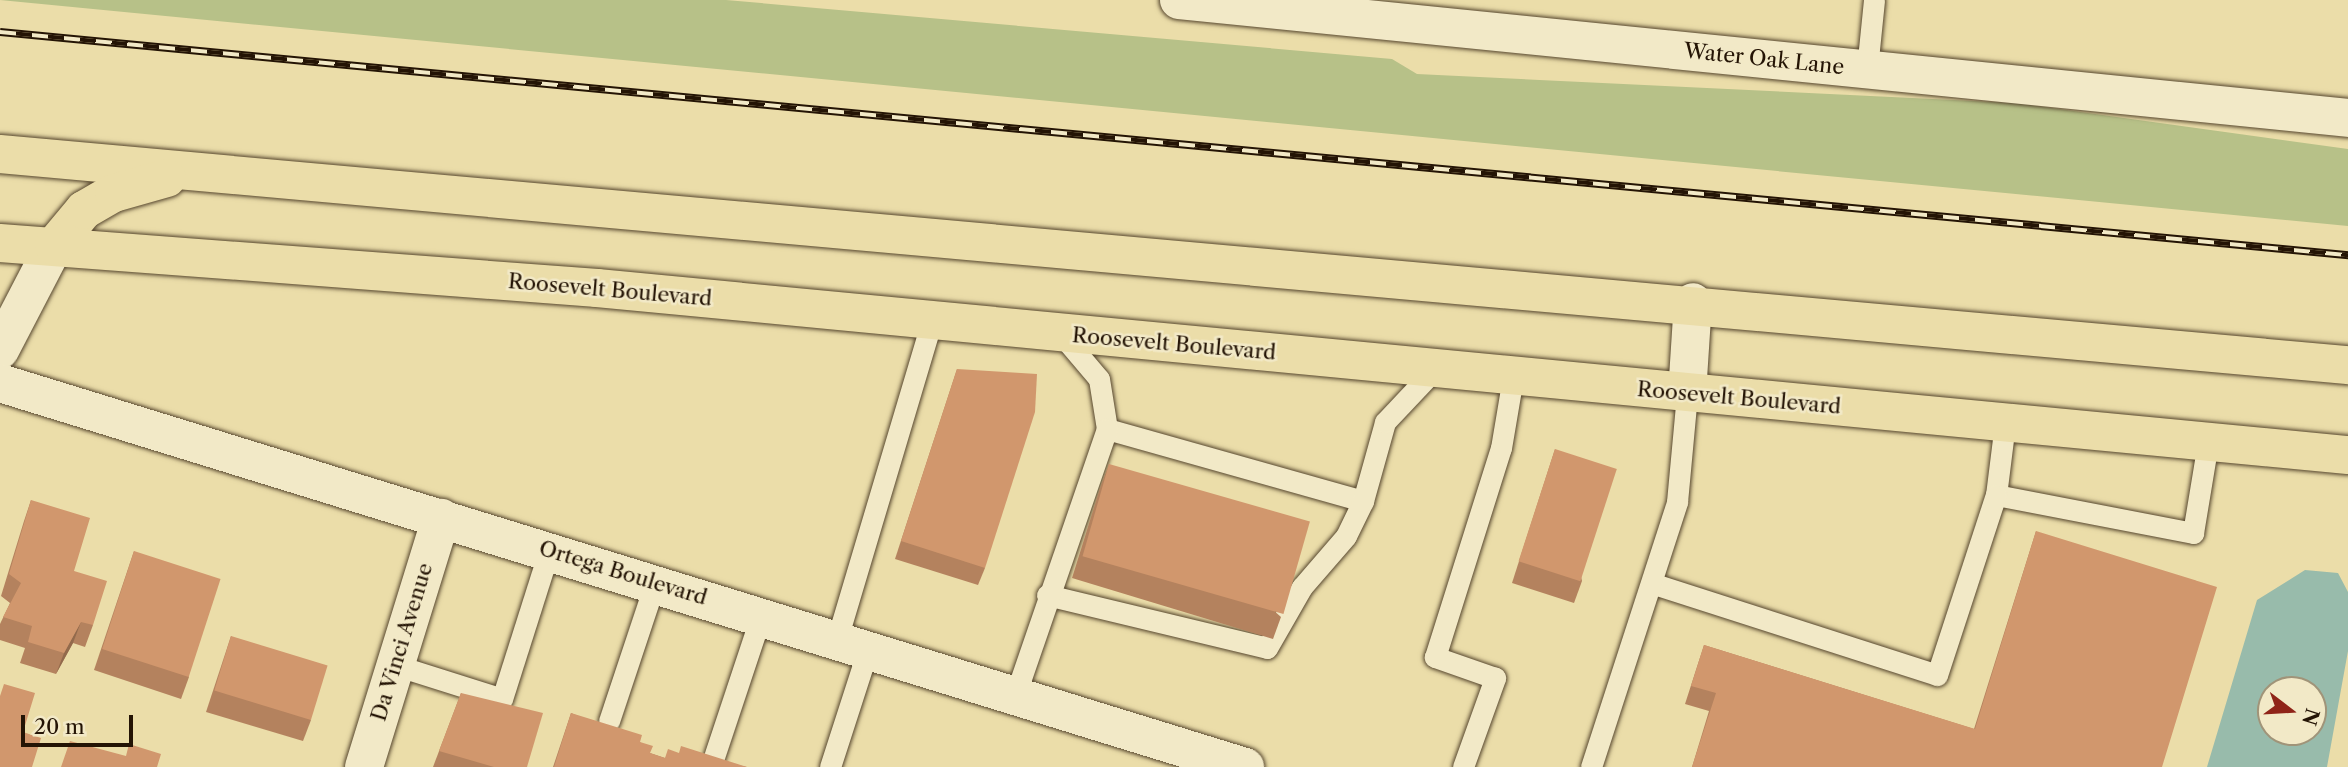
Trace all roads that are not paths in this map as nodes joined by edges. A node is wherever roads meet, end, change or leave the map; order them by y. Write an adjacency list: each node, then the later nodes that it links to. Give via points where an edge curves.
1 (1179, 0): 3 (street, Water Oak Lane)
2 (1874, 0): 4 (lane)
3 (1252, 4): 4 (street, Water Oak Lane)
4 (1867, 69): 5 (street, Water Oak Lane)
5 (2348, 118)
6 (0, 154): 7 (highway)
7 (189, 173): 9 (highway, via 114,193 84,210); 10 (highway)
8 (0, 243): 9 (highway, Roosevelt Boulevard)
9 (54, 246): 11 (highway, Roosevelt Boulevard); 13 (street)
10 (1693, 302): 14 (highway); 18 (street)
11 (932, 321): 12 (highway, Roosevelt Boulevard); 31 (lane)
12 (1060, 333): 15 (highway, Roosevelt Boulevard); 20 (lane, via 1098,379)
13 (0, 350)
14 (2348, 365)
15 (1435, 369): 16 (highway, Roosevelt Boulevard); 24 (lane, via 1385,422)
16 (1513, 377): 18 (highway, Roosevelt Boulevard); 39 (lane, via 1501,448 1435,657 1495,678)
17 (0, 383): 25 (street, Ortega Boulevard)
18 (1687, 394): 19 (highway, Roosevelt Boulevard); 28 (lane, via 1677,502)
19 (2005, 423): 21 (highway, Roosevelt Boulevard); 23 (lane)
20 (1107, 429): 24 (lane); 29 (lane)
21 (2208, 442): 22 (highway, Roosevelt Boulevard); 23 (lane, via 2193,533)
22 (2348, 455)
23 (1996, 495): 28 (lane, via 1937,675)
24 (1363, 501): 29 (lane, via 1346,536 1302,587 1267,648)
25 (440, 518): 26 (street, Ortega Boulevard); 32 (street, Da Vinci Avenue)
26 (550, 551): 27 (street, Ortega Boulevard); 32 (lane, via 502,699)
27 (655, 583): 30 (street, Ortega Boulevard); 34 (lane)
28 (1654, 584): 40 (lane)
29 (1047, 595): 33 (lane)
30 (761, 616): 31 (street, Ortega Boulevard); 35 (lane)
31 (853, 644): 33 (street, Ortega Boulevard); 37 (lane)
32 (395, 666): 36 (street, Da Vinci Avenue)
33 (1016, 694): 38 (street, Ortega Boulevard)
34 (609, 721)
35 (714, 757)
36 (364, 767)
37 (830, 767)
38 (1245, 767)
39 (1463, 767)
40 (1591, 767)

